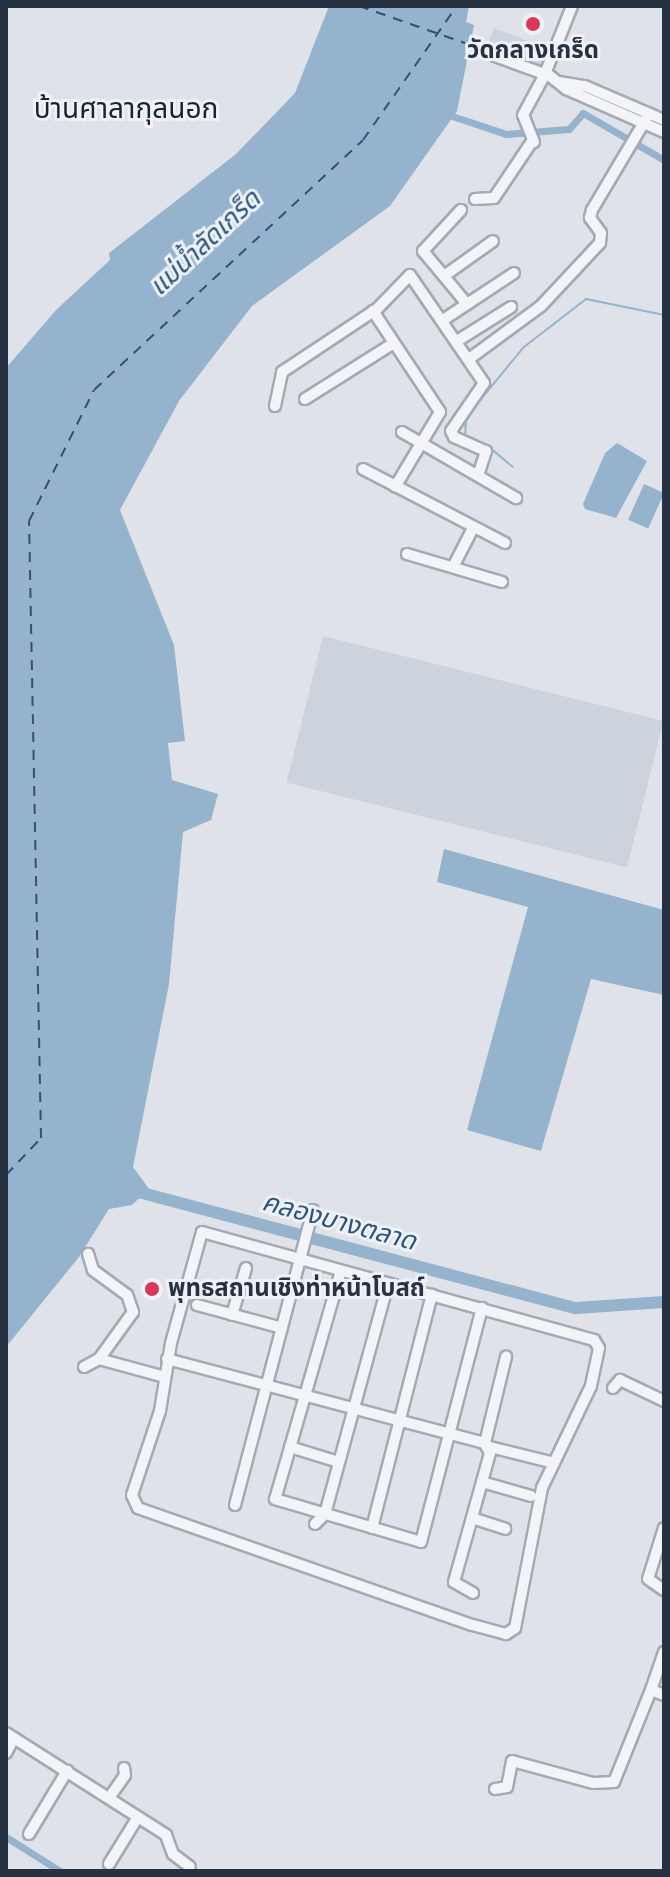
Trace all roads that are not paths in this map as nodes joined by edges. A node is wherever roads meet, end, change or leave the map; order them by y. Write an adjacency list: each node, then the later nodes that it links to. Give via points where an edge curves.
1 (572, 6): 3 (street)
2 (495, 56): 3 (street)
3 (544, 75): 4 (street, via 585,86); 7 (street, via 525,108 530,135 494,198)
4 (647, 119): 5 (street); 6 (street); 18 (street, via 592,210 600,243 541,306)
5 (664, 120)
6 (664, 132)
7 (475, 199)
8 (461, 210): 11 (street, via 423,251)
9 (493, 241): 11 (street)
10 (514, 273): 12 (street)
11 (444, 276): 12 (street)
12 (467, 304): 15 (street)
13 (511, 307): 16 (street)
14 (373, 311): 15 (street, via 410,271); 17 (street); 20 (street, via 282,372)
15 (443, 320): 16 (street)
16 (457, 341): 18 (street)
17 (394, 343): 19 (street); 22 (street, via 440,412)
18 (469, 359): 24 (street, via 484,385 451,431 486,451)
19 (305, 399)
20 (275, 406)
21 (402, 432): 22 (street)
22 (421, 443): 24 (street); 25 (street)
23 (363, 469): 25 (street)
24 (478, 475): 26 (street)
25 (395, 487): 27 (street)
26 (516, 498)
27 (472, 530): 28 (street); 30 (street)
28 (505, 543)
29 (407, 554): 30 (street)
30 (453, 567): 31 (street)
31 (502, 582)
32 (312, 1216): 34 (street)
33 (88, 1254): 44 (street, via 93,1270 132,1304 130,1319)
34 (300, 1261): 36 (street); 42 (street); 45 (street, via 202,1232)
35 (246, 1268): 41 (street)
36 (341, 1271): 37 (street); 50 (street)
37 (388, 1283): 38 (street); 52 (street)
38 (432, 1295): 40 (street); 53 (street)
39 (197, 1305): 41 (street)
40 (482, 1308): 54 (street); 58 (street, via 594,1340 599,1348 591,1386)
41 (232, 1315): 42 (street)
42 (282, 1328): 48 (street)
43 (506, 1357): 55 (street)
44 (99, 1359): 46 (street); 47 (street)
45 (167, 1359): 47 (street); 48 (street)
46 (84, 1367)
47 (165, 1377): 58 (street, via 160,1411 132,1495 138,1508 506,1634 521,1614 542,1488)
48 (267, 1385): 50 (street); 61 (street)
49 (613, 1388): 51 (street, via 620,1380)
50 (305, 1396): 52 (street); 56 (street)
51 (664, 1401)
52 (354, 1409): 53 (street); 57 (street)
53 (400, 1421): 54 (street); 65 (street)
54 (449, 1434): 55 (street); 65 (street, via 422,1541)
55 (485, 1445): 58 (street); 59 (street, via 490,1453)
56 (290, 1447): 57 (street); 62 (street, via 275,1499)
57 (339, 1462): 62 (street)
58 (554, 1463)
59 (482, 1482): 60 (street); 63 (street)
60 (531, 1496)
61 (235, 1505)
62 (325, 1514): 64 (street); 65 (street)
63 (472, 1518): 67 (street); 69 (street, via 454,1585)
64 (315, 1524)
65 (372, 1528)
66 (664, 1528): 68 (street, via 648,1579)
67 (505, 1529)
68 (664, 1590)
69 (473, 1593)
70 (664, 1652): 71 (street)
71 (651, 1690): 72 (street); 77 (street, via 617,1779 608,1785 512,1761 507,1787)
72 (664, 1695)
73 (10, 1736): 74 (street); 76 (street)
74 (6, 1753)
75 (124, 1768): 78 (street, via 125,1775)
76 (67, 1771): 78 (street); 80 (street)
77 (495, 1789)
78 (109, 1798): 79 (street)
79 (138, 1817): 81 (street); 82 (street, via 166,1835 173,1854)
80 (29, 1834)
81 (109, 1864)
82 (190, 1867)

